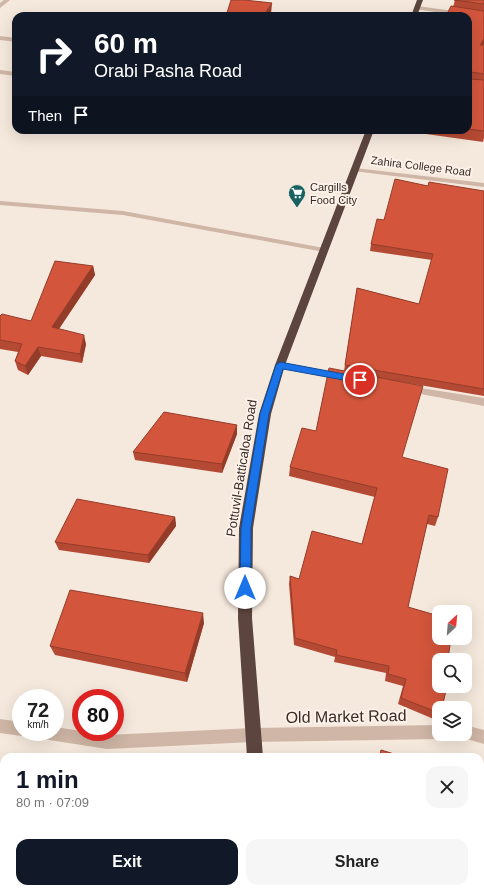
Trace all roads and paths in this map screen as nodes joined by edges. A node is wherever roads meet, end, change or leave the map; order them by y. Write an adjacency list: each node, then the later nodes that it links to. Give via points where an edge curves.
1 (7, 0): 3 (street)
2 (420, 0): 4 (highway)
3 (0, 6)
4 (417, 8): 5 (highway); 6 (street)
5 (416, 12)
6 (447, 12)
7 (472, 15): 8 (street)
8 (484, 17)
9 (0, 38): 10 (street)
10 (12, 40)
11 (0, 72): 12 (street)
12 (12, 74)
13 (368, 134): 14 (highway, Pottuvil-Batticaloa Road)
14 (354, 170): 15 (street, Zahira College Road); 17 (highway, Pottuvil-Batticaloa Road)
15 (484, 185)
16 (0, 203): 17 (street, via 124,213)
17 (324, 250): 18 (highway, Pottuvil-Batticaloa Road)
18 (280, 365): 19 (street); 25 (highway, Pottuvil-Batticaloa Road, via 265,414 246,528 245,618)
19 (352, 379)
20 (398, 387): 21 (street)
21 (484, 402)
22 (0, 726): 23 (street)
23 (12, 728)
24 (432, 732): 25 (street, Old Market Road)
25 (253, 734): 27 (street, Old Market Road, via 107,742); 29 (highway, Pottuvil-Batticaloa Road)
26 (472, 734): 28 (street)
27 (64, 735)
28 (484, 737)
29 (255, 753)

